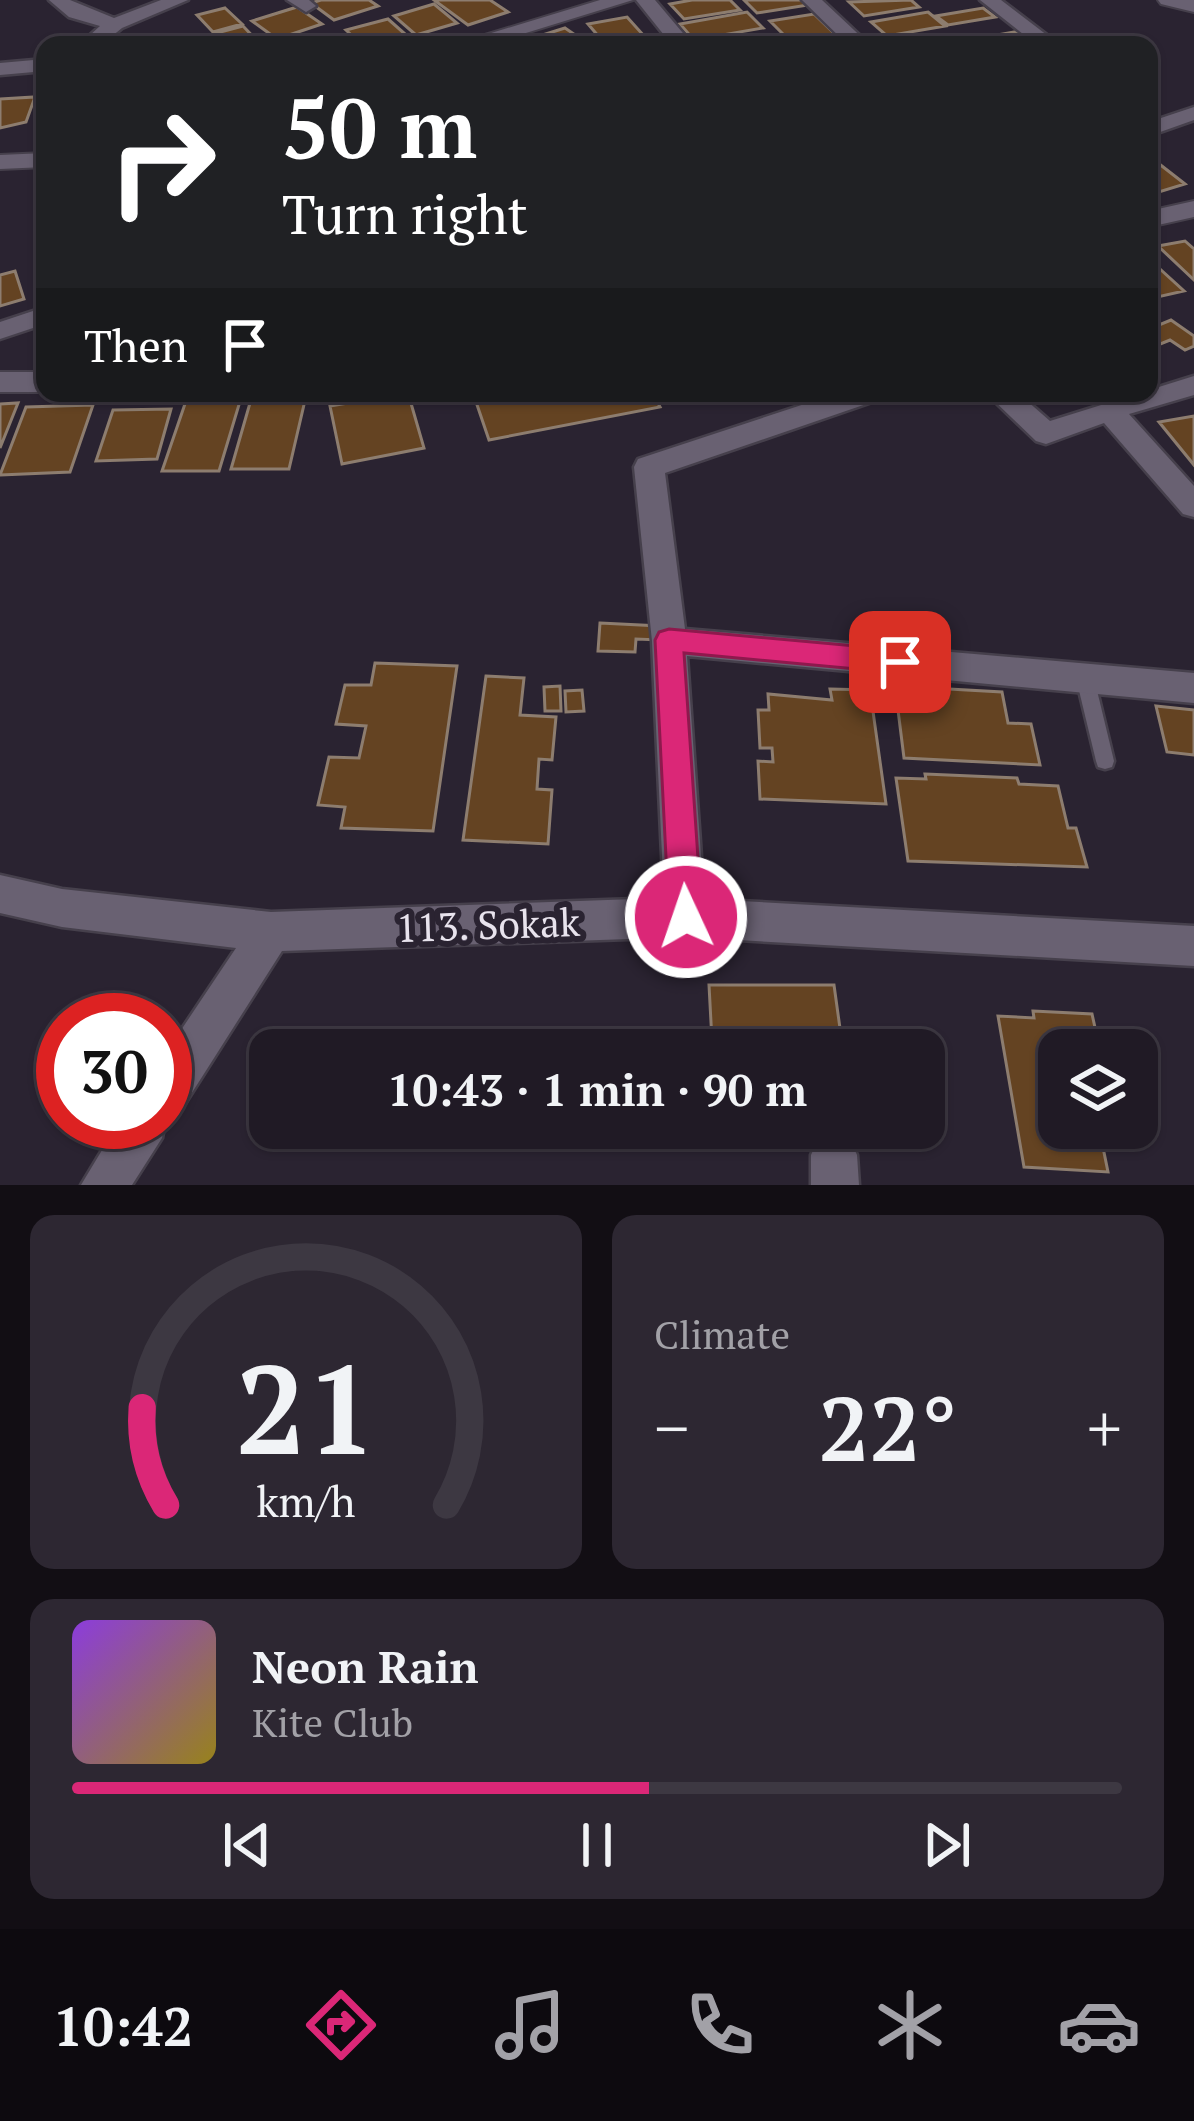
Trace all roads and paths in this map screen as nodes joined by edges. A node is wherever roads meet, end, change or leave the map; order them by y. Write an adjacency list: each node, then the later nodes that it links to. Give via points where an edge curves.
1 (58, 0): 10 (street, via 76,14)
2 (111, 0): 10 (street)
3 (179, 0): 10 (street)
4 (623, 0): 12 (street)
5 (645, 0): 13 (street)
6 (811, 0): 14 (street)
7 (989, 0): 15 (street)
8 (1168, 0): 9 (street)
9 (1194, 6)
10 (122, 21): 11 (street)
11 (101, 36)
12 (501, 36)
13 (675, 36)
14 (850, 36)
15 (1038, 36)
16 (36, 66): 17 (street)
17 (0, 69)
18 (1194, 113): 19 (street)
19 (1158, 123)
20 (36, 160): 21 (street)
21 (0, 162)
22 (1194, 209): 23 (street)
23 (1158, 217)
24 (36, 318): 25 (street)
25 (0, 331)
26 (0, 382): 27 (street)
27 (36, 382)
28 (1194, 386): 29 (street)
29 (1158, 396)
30 (841, 402): 35 (street, via 649,467)
31 (1010, 402): 33 (street, via 1046,434)
32 (1137, 402): 33 (street)
33 (1109, 410): 34 (street)
34 (1194, 506)
35 (669, 640): 36 (street); 40 (street)
36 (1085, 678): 37 (street); 38 (lane)
37 (1194, 688)
38 (1105, 761)
39 (0, 894): 41 (street, 113. Sokak)
40 (686, 917): 41 (street, 113. Sokak); 42 (street, 113. Sokak)
41 (271, 932): 43 (street)
42 (1194, 946)
43 (192, 1053)
44 (128, 1149): 45 (street)
45 (105, 1185)

